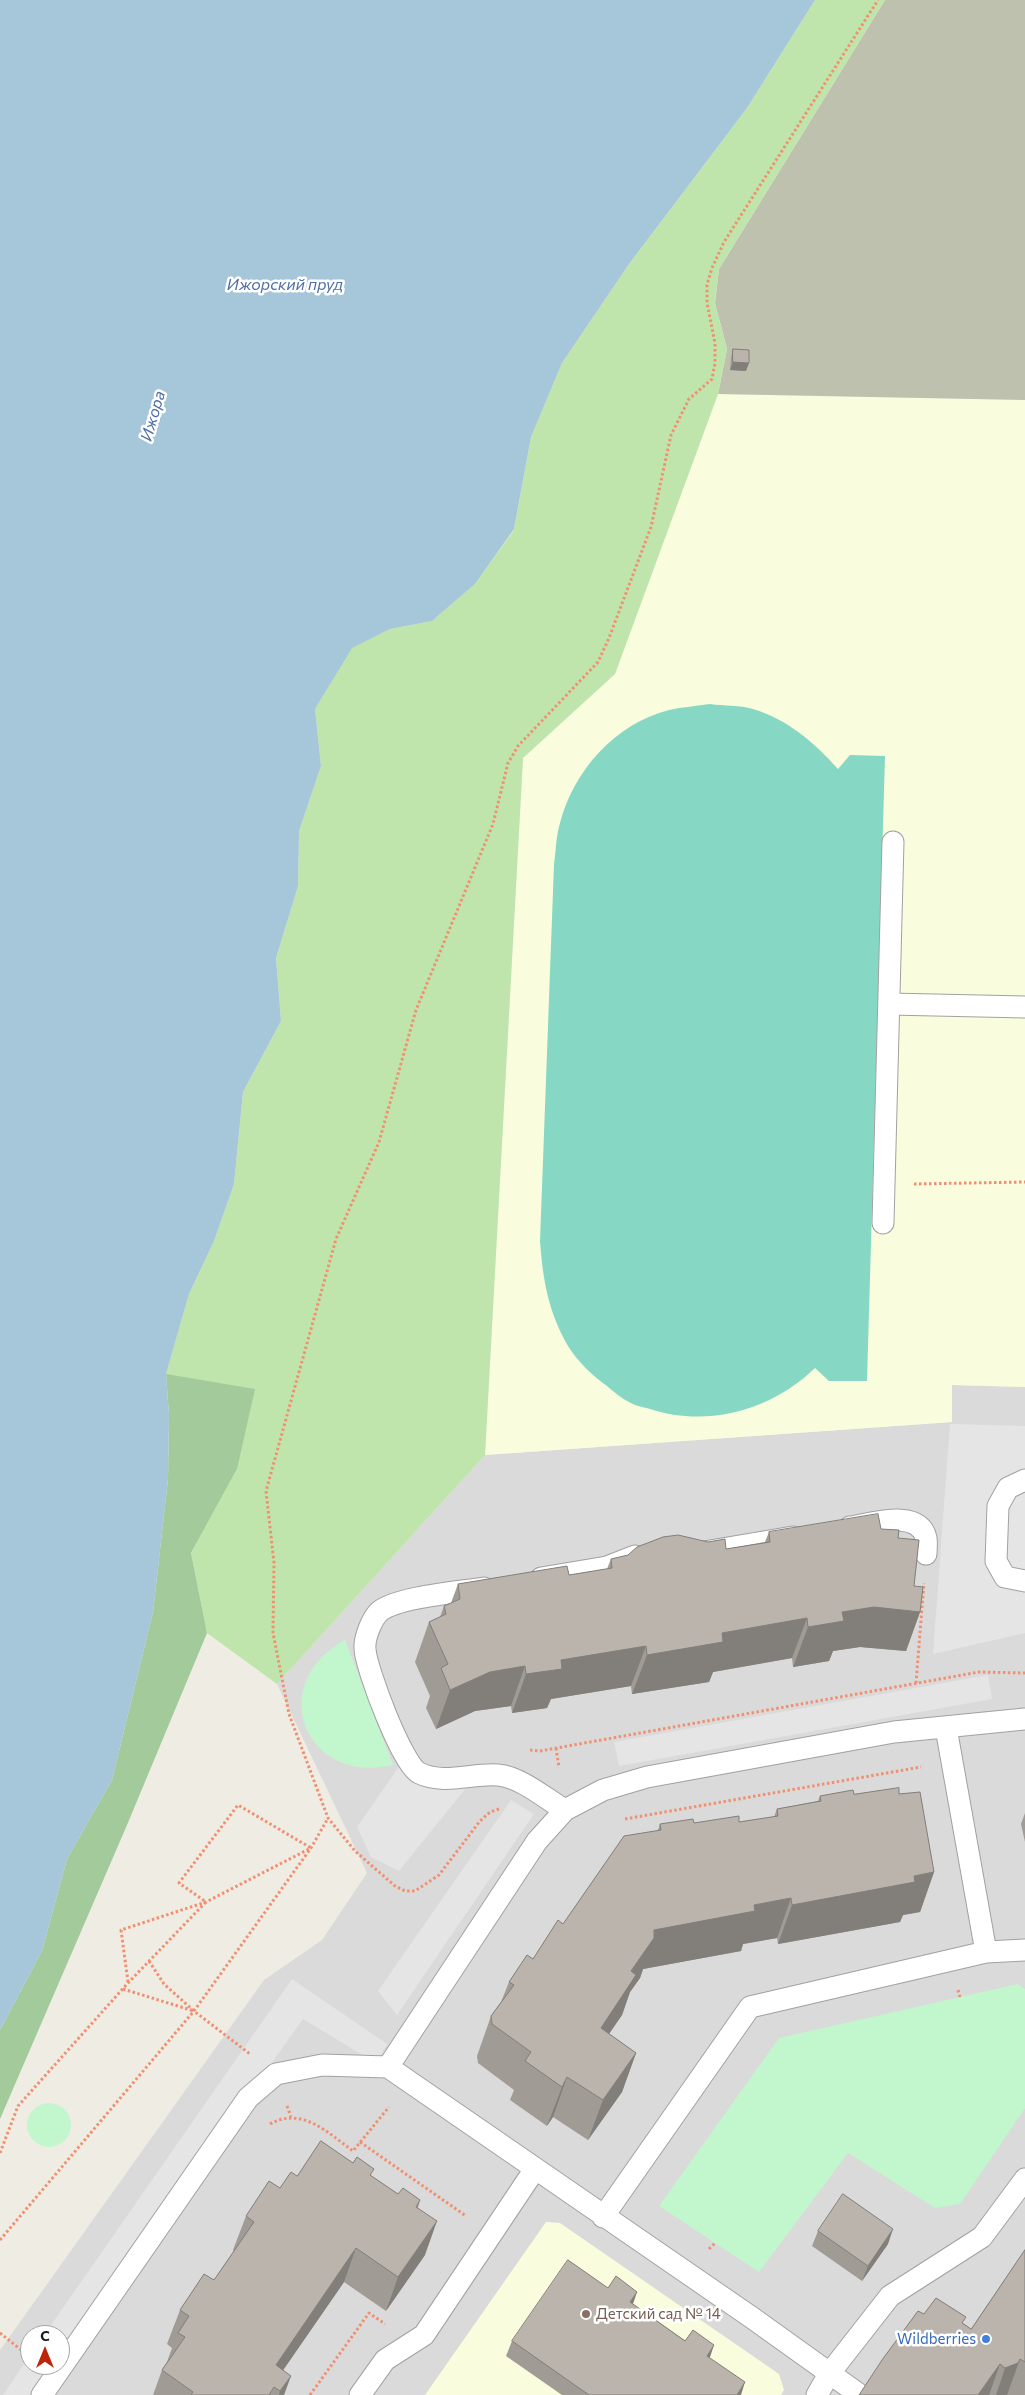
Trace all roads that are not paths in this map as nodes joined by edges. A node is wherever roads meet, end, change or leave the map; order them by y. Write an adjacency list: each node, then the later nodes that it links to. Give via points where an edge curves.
1 (893, 842): 2 (lane)
2 (889, 1004): 3 (lane); 4 (lane)
3 (1025, 1007)
4 (883, 1223)
5 (1025, 1480): 9 (lane, via 1008,1488 998,1506 996,1561 1004,1577)
6 (652, 1553): 12 (lane, via 630,1557 607,1567 399,1602 380,1612 369,1629 364,1648 370,1670 403,1756 418,1773 440,1779 500,1775 523,1784)
7 (682, 1553): 8 (lane, via 906,1520 918,1525 926,1538)
8 (926, 1554)
9 (1025, 1581)
10 (1025, 1719): 11 (lane)
11 (946, 1728): 12 (lane, via 894,1732 648,1777 603,1790); 14 (lane)
12 (565, 1810): 15 (lane, via 537,1841)
13 (1025, 1950): 14 (lane)
14 (986, 1952): 18 (lane, via 750,2007)
15 (388, 2067): 16 (lane); 20 (lane, via 322,2065 276,2074 248,2098)
16 (534, 2169): 18 (lane); 21 (lane, via 424,2334 385,2360)
17 (1025, 2179): 19 (lane, via 982,2237 890,2296)
18 (603, 2217): 19 (lane)
19 (830, 2374): 22 (lane); 23 (lane)
20 (42, 2395)
21 (360, 2395)
22 (817, 2395)
23 (860, 2395)

